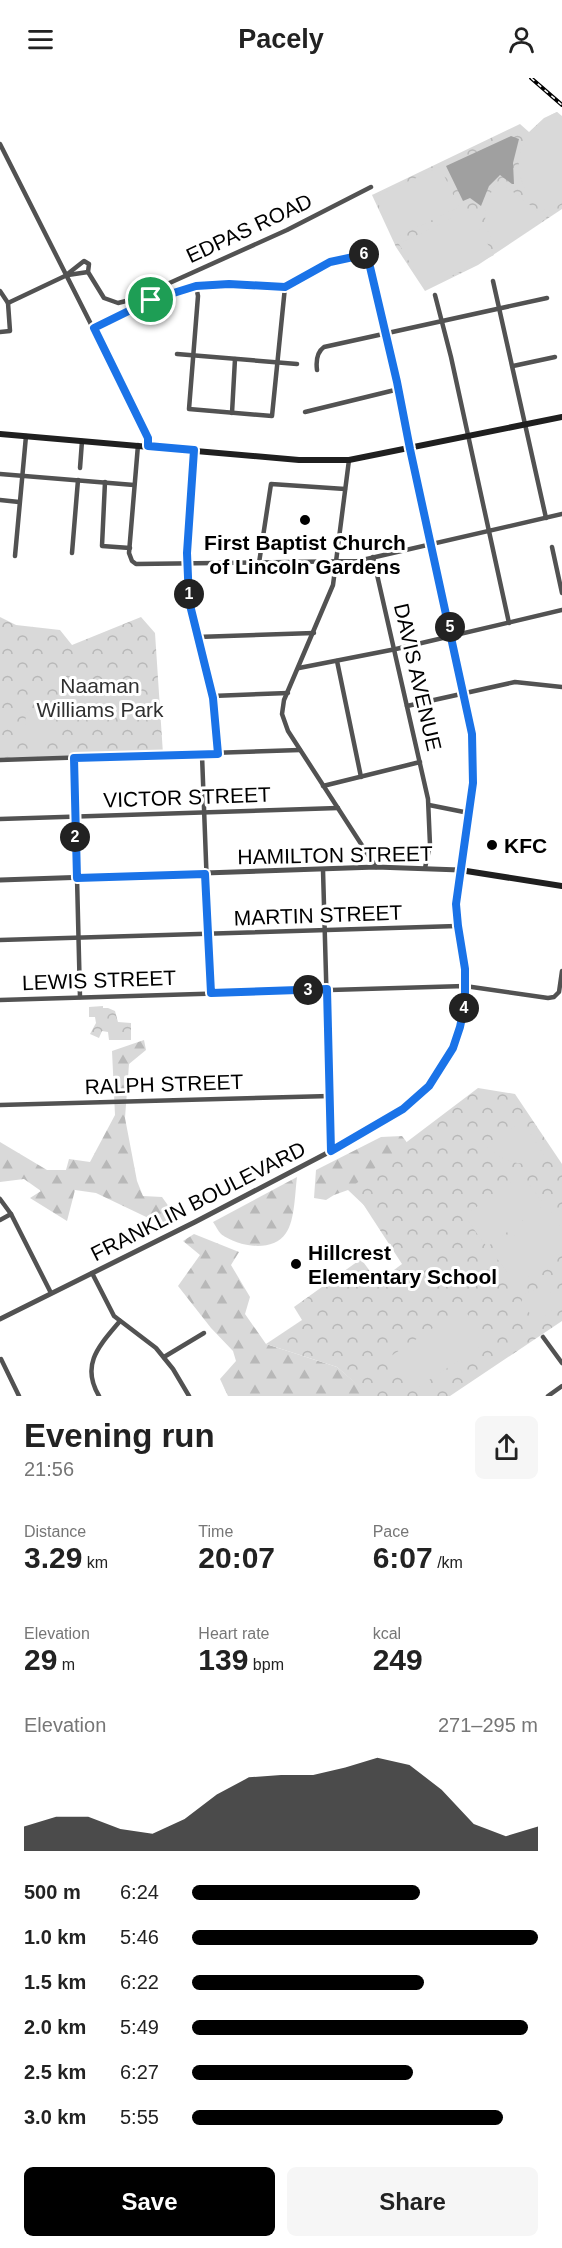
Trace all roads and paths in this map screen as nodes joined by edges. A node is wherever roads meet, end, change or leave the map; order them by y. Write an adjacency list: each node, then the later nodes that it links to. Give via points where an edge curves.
1 (0, 144): 4 (street)
2 (371, 187): 3 (street, EDPAS ROAD, via 134,299 118,303 104,298)
3 (88, 272): 4 (street); 4 (street, via 89,264 84,261)
4 (65, 276): 11 (street); 14 (street)
5 (493, 281): 12 (street)
6 (196, 286): 7 (street); 14 (street, via 151,300); 18 (street)
7 (285, 287): 16 (street, via 330,262 367,254); 21 (street)
8 (0, 291): 11 (street)
9 (435, 295): 13 (street)
10 (547, 298): 12 (street)
11 (8, 303): 15 (street, via 10,331)
12 (499, 309): 13 (street); 23 (street)
13 (441, 321): 16 (street); 32 (street)
14 (94, 328): 35 (street, via 148,438)
15 (0, 332)
16 (385, 334): 24 (street, via 324,347 317,358); 25 (street)
17 (177, 354): 18 (street)
18 (194, 356): 20 (street); 27 (street, via 189,409)
19 (555, 357): 23 (street)
20 (235, 359): 21 (street); 27 (street)
21 (278, 363): 22 (street); 27 (street, via 272,416)
22 (297, 364)
23 (513, 366): 29 (street)
24 (317, 370)
25 (399, 389): 26 (street); 36 (street)
26 (305, 412)
27 (231, 413)
28 (562, 417): 29 (main road)
29 (525, 425): 32 (main road); 49 (street)
30 (0, 434): 31 (main road)
31 (26, 436): 33 (main road); 41 (street)
32 (467, 437): 36 (main road); 50 (street)
33 (82, 441): 34 (main road); 39 (street)
34 (138, 445): 35 (main road); 44 (street)
35 (148, 446): 37 (main road)
36 (410, 449): 38 (main road); 51 (main road, FRANKLIN BOULEVARD)
37 (194, 450): 38 (main road, via 299,460); 59 (street)
38 (349, 460): 45 (street)
39 (80, 468)
40 (0, 474): 41 (street)
41 (22, 476): 42 (street); 47 (street)
42 (78, 480): 43 (street); 54 (street)
43 (105, 482): 44 (street); 53 (street, via 102,546)
44 (134, 484): 53 (street)
45 (345, 489): 57 (street); 58 (street, via 271,484)
46 (0, 500): 47 (street)
47 (19, 502): 55 (street)
48 (562, 514): 49 (street)
49 (546, 518): 50 (street)
50 (489, 532): 51 (street); 63 (street)
51 (431, 544): 56 (street); 65 (main road, FRANKLIN BOULEVARD)
52 (552, 547): 60 (street)
53 (130, 548): 59 (street, via 134,563)
54 (72, 554)
55 (15, 556)
56 (374, 557): 57 (street); 67 (street, DAVIS AVENUE)
57 (336, 562): 58 (street); 64 (street, via 333,585)
58 (259, 563): 59 (street)
59 (187, 564): 66 (street, via 189,601)
60 (561, 576): 61 (street)
61 (562, 592)
62 (562, 610): 63 (street)
63 (509, 622): 65 (street)
64 (314, 633): 66 (street); 69 (street)
65 (452, 636): 67 (street); 71 (main road, FRANKLIN BOULEVARD)
66 (197, 637): 73 (street)
67 (396, 649): 68 (street); 74 (street, DAVIS AVENUE)
68 (337, 661): 69 (street); 81 (street)
69 (299, 668): 72 (street)
70 (562, 687): 71 (street, via 515,682)
71 (465, 692): 74 (street); 86 (main road, FRANKLIN BOULEVARD, via 474,765)
72 (288, 693): 73 (street); 75 (street, via 282,714)
73 (212, 696): 76 (street)
74 (407, 706): 80 (street, DAVIS AVENUE)
75 (300, 750): 76 (street); 82 (street)
76 (218, 754): 77 (street)
77 (202, 755): 78 (street); 85 (street)
78 (74, 758): 79 (street); 87 (street)
79 (0, 760)
80 (420, 762): 81 (street); 83 (street, DAVIS AVENUE)
81 (361, 777): 82 (street)
82 (323, 786): 84 (street)
83 (429, 805): 86 (street); 90 (street, DAVIS AVENUE, via 430,845)
84 (338, 808): 85 (street, VICTOR STREET); 89 (street)
85 (204, 813): 87 (street, VICTOR STREET); 93 (street)
86 (469, 813): 92 (main road, FRANKLIN BOULEVARD)
87 (75, 817): 88 (street, VICTOR STREET); 94 (street)
88 (0, 819)
89 (376, 867): 90 (street, HAMILTON STREET); 91 (street, HAMILTON STREET)
90 (425, 868): 92 (street, HAMILTON STREET)
91 (323, 870): 93 (street, HAMILTON STREET); 98 (street)
92 (460, 870): 96 (main road, HAMILTON STREET); 97 (street, FRANKLIN BOULEVARD)
93 (205, 874): 94 (street, HAMILTON STREET); 99 (street)
94 (77, 878): 95 (street, HAMILTON STREET); 100 (street)
95 (0, 880)
96 (562, 886)
97 (458, 926): 98 (street, MARTIN STREET); 103 (street, FRANKLIN BOULEVARD)
98 (325, 930): 99 (street, MARTIN STREET); 104 (street)
99 (208, 935): 100 (street, MARTIN STREET); 105 (street)
100 (79, 938): 101 (street, MARTIN STREET); 106 (street)
101 (0, 940)
102 (562, 970): 103 (street, LEWIS STREET, via 557,995 548,998)
103 (465, 986): 104 (street, LEWIS STREET); 110 (street, FRANKLIN BOULEVARD, via 465,1003 453,1048 429,1086 403,1109)
104 (327, 989): 105 (street, LEWIS STREET); 108 (street)
105 (211, 993): 106 (street, LEWIS STREET)
106 (80, 997): 107 (street, LEWIS STREET)
107 (0, 1000)
108 (330, 1096): 109 (street, RALPH STREET); 110 (street)
109 (0, 1105)
110 (331, 1151): 114 (street, FRANKLIN BOULEVARD)
111 (0, 1199): 112 (street)
112 (11, 1214): 113 (street); 115 (street)
113 (0, 1220)
114 (92, 1273): 115 (street, FRANKLIN BOULEVARD); 117 (street)
115 (51, 1293): 116 (street, FRANKLIN BOULEVARD)
116 (0, 1319)
117 (120, 1321): 120 (street); 125 (street, via 99,1347 91,1367 93,1386)
118 (204, 1333): 120 (street)
119 (543, 1337): 122 (street)
120 (164, 1358): 126 (street)
121 (1, 1359): 124 (street)
122 (562, 1363)
123 (562, 1386): 127 (street)
124 (19, 1396)
125 (99, 1396)
126 (189, 1396)
127 (548, 1396)

